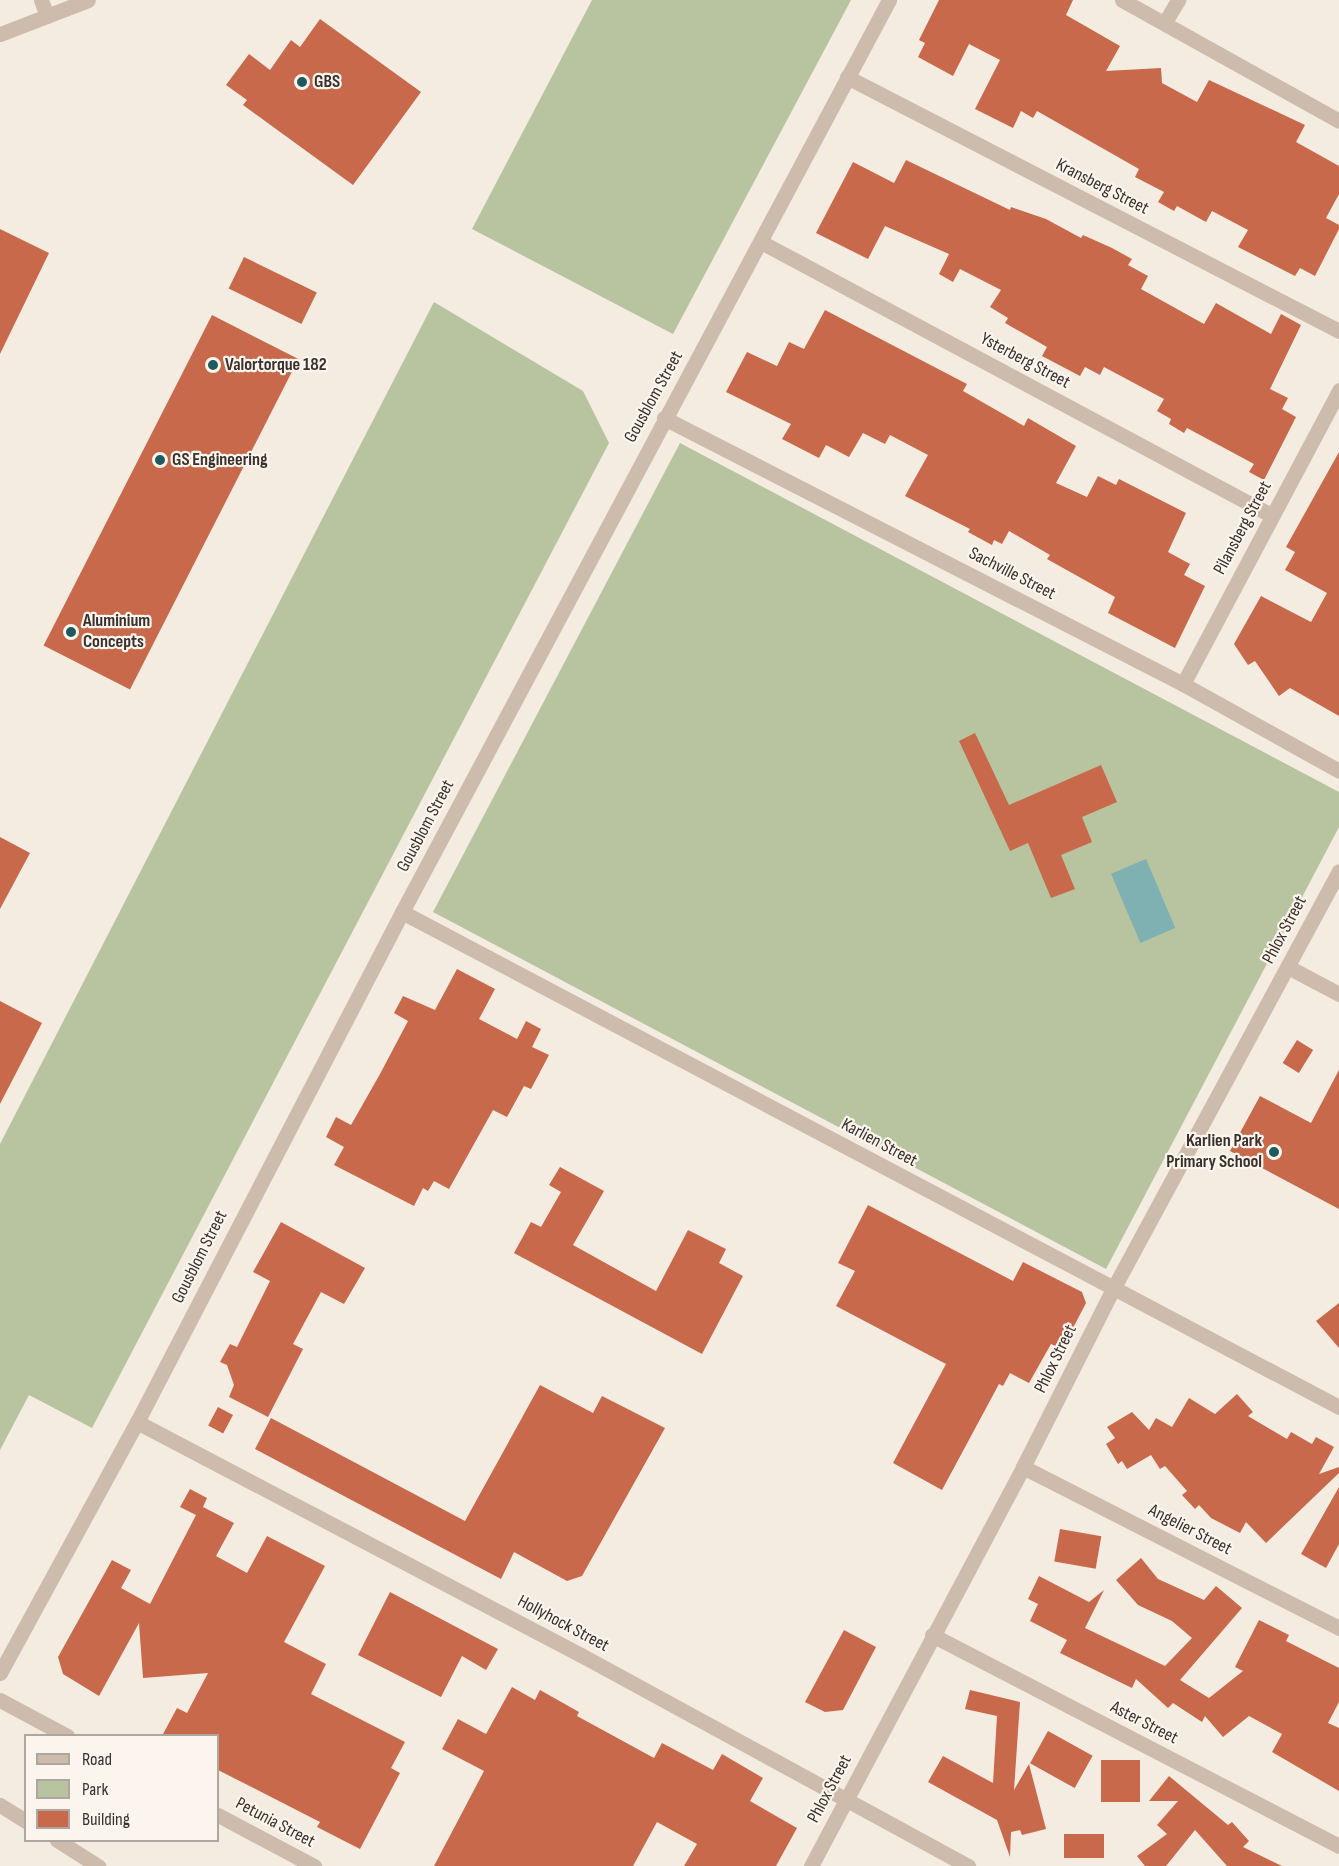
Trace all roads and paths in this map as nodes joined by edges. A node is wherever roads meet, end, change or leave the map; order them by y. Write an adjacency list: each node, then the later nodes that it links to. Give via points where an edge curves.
1 (41, 0): 6 (street)
2 (88, 0): 6 (street)
3 (889, 0): 9 (street, Gousblom Street)
4 (1122, 0): 7 (street)
5 (1178, 0): 7 (street)
6 (47, 16): 8 (street)
7 (1165, 22): 10 (street)
8 (0, 34)
9 (848, 77): 11 (street, Gousblom Street); 12 (street, Kransberg Street)
10 (1339, 121)
11 (761, 242): 14 (street, Gousblom Street); 15 (street, Ysterberg Street)
12 (1339, 331)
13 (1339, 390): 15 (street, Pilansberg Street)
14 (664, 418): 16 (street, Sachville Street); 19 (street, Gousblom Street)
15 (1271, 515): 16 (street, Pilansberg Street)
16 (1183, 684): 17 (street, Sachville Street)
17 (1339, 771)
18 (1339, 871): 20 (street, Phlox Street)
19 (402, 912): 22 (street, Karlien Street); 24 (street, Gousblom Street)
20 (1288, 967): 21 (street); 22 (street, Phlox Street)
21 (1339, 994)
22 (1113, 1289): 23 (street, Karlien Street); 25 (street, Phlox Street)
23 (1339, 1407)
24 (137, 1422): 28 (street, Gousblom Street); 31 (street, Hollyhock Street)
25 (1023, 1467): 26 (street, Angelier Street); 27 (street, Phlox Street)
26 (1339, 1628)
27 (932, 1635): 31 (street, Phlox Street); 36 (street, Aster Street)
28 (0, 1673)
29 (0, 1700): 30 (street)
30 (63, 1734)
31 (847, 1800): 39 (street, Phlox Street); 40 (street, Hollyhock Street)
32 (0, 1805): 34 (street)
33 (219, 1816): 38 (street, Petunia Street)
34 (24, 1820)
35 (60, 1842): 37 (street)
36 (1339, 1846)
37 (98, 1866)
38 (314, 1866)
39 (811, 1866)
40 (968, 1866)

